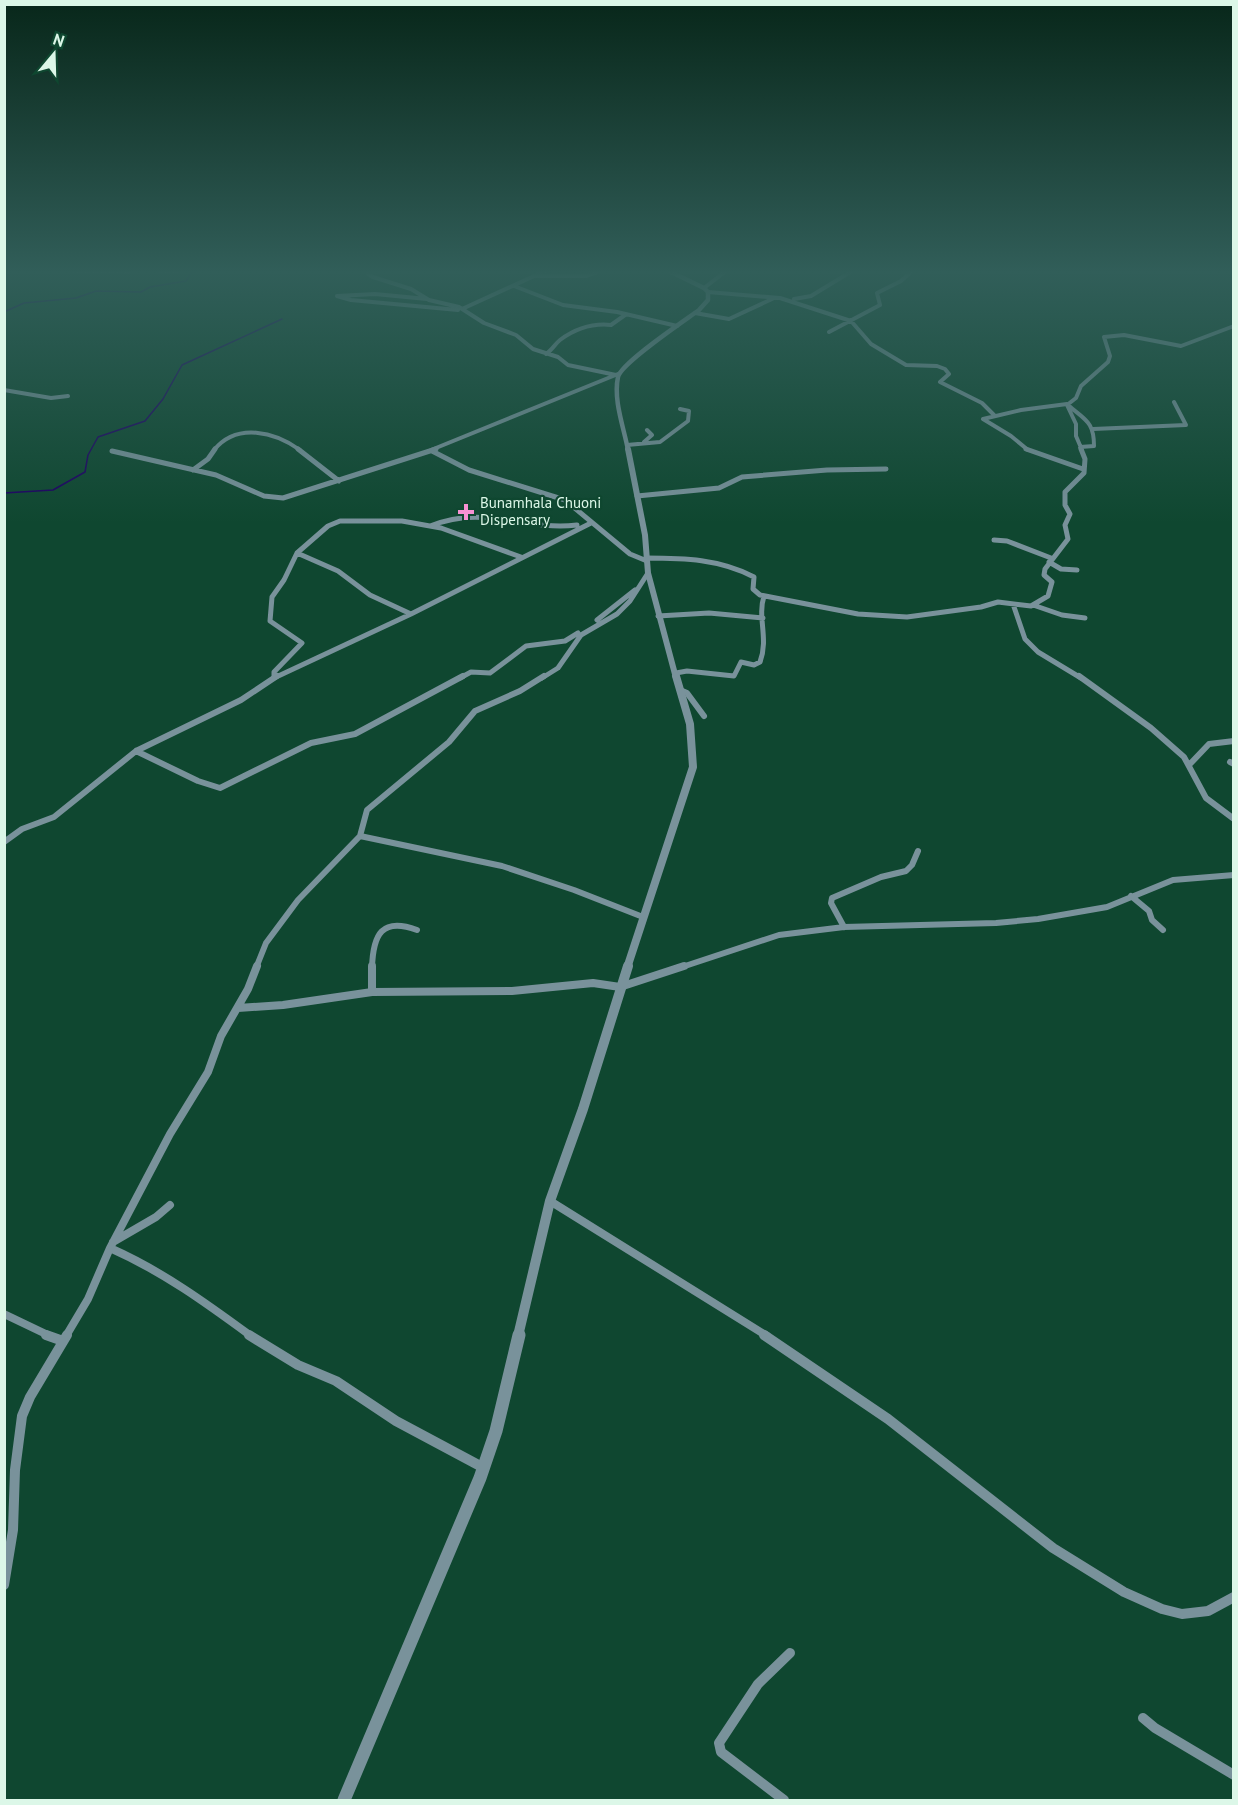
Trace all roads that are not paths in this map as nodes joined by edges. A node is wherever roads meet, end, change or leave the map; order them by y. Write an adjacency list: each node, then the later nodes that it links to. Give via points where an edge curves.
1 (551, 355): 5 (street, via 573,367)
2 (637, 355): 5 (street)
3 (891, 355): 11 (street, via 906,364 945,369 949,374 940,382 981,403)
4 (1109, 355): 9 (street, via 1108,362)
5 (617, 375): 15 (street); 18 (street)
6 (4, 390): 7 (street, via 51,398)
7 (68, 396)
8 (1174, 402): 12 (street, via 1186,425)
9 (1067, 404): 11 (street); 12 (street, via 1087,417); 16 (street)
10 (680, 409): 14 (street, via 689,411 688,421 660,442)
11 (994, 415): 20 (street, via 983,420 1029,451)
12 (1093, 429): 16 (street, via 1094,446)
13 (647, 430): 14 (street, via 652,435)
14 (643, 442): 15 (street)
15 (627, 445): 23 (street)
16 (1080, 447): 20 (street, via 1085,459)
17 (112, 451): 21 (street)
18 (432, 451): 22 (street); 24 (street, via 469,470 559,497 571,504)
19 (886, 469): 23 (street, via 742,477 719,488)
20 (1083, 469): 30 (street, via 1084,473 1064,497 1070,514 1065,525 1068,542)
21 (193, 470): 22 (street, via 220,476 275,498); 22 (street, via 222,443 260,430 284,438)
22 (339, 481)
23 (637, 495): 29 (street)
24 (588, 524): 25 (street, via 558,529 467,515); 28 (street); 29 (street, via 630,554)
25 (430, 526): 27 (street, via 402,521 340,521 328,526); 28 (street)
26 (994, 540): 30 (street, via 1007,541)
27 (297, 553): 37 (street, via 338,571 370,595); 42 (street, via 272,597 270,620 302,643 274,672)
28 (521, 557): 37 (street)
29 (646, 559): 32 (street); 34 (street, via 697,559 725,564 754,577 754,591)
30 (1050, 560): 31 (street, via 1060,569); 36 (street, via 1044,574 1052,582 1051,590)
31 (1077, 570)
32 (648, 573): 33 (street); 38 (street)
33 (641, 584): 46 (street, via 570,640 529,644 490,673 471,672 355,734 311,743 222,787 198,781); 49 (street, via 617,614 581,635 553,672 475,711 449,742 367,810)
34 (764, 596): 35 (street, via 882,617 938,614 998,602); 39 (street)
35 (1012, 604): 36 (street); 47 (street, via 1025,639 1038,652 1134,715)
36 (1033, 605): 40 (street)
37 (411, 614): 42 (street)
38 (658, 616): 39 (street); 41 (street)
39 (763, 618): 41 (street, via 766,642 760,662 741,662 734,676)
40 (1085, 618)
41 (676, 673): 43 (street)
42 (273, 678): 46 (street, via 241,700)
43 (680, 690): 44 (street, via 687,693); 54 (street, via 692,732 693,767)
44 (704, 716)
45 (1233, 741): 47 (street, via 1209,744)
46 (136, 751): 50 (street, via 54,817 16,832)
47 (1189, 765): 48 (street, via 1206,798)
48 (1233, 819)
49 (360, 836): 54 (street, via 502,866); 60 (street, via 288,911 266,943)
50 (4, 842)
51 (918, 851): 55 (street, via 906,871 881,876 832,898)
52 (1233, 875): 53 (street, via 1173,880)
53 (1131, 896): 55 (street, via 1107,907 1038,919); 57 (street)
54 (643, 917): 58 (street)
55 (844, 927): 58 (street, via 779,935)
56 (417, 930): 59 (street, via 395,924 377,936)
57 (1163, 930)
58 (621, 987): 59 (street, via 593,983 512,991); 61 (street)
59 (372, 992): 60 (street)
60 (238, 1008): 63 (street, via 221,1036 205,1078 179,1118)
61 (550, 1201): 66 (street); 68 (street, via 826,1375 904,1430 1053,1551 1117,1589 1180,1614 1204,1614)
62 (170, 1205): 63 (street)
63 (111, 1245): 65 (street, via 88,1299); 66 (street, via 187,1289 263,1345 336,1381 396,1421)
64 (4, 1314): 65 (street)
65 (63, 1341): 67 (street, via 22,1416 13,1530)
66 (484, 1468): 72 (street)
67 (4, 1585)
68 (1233, 1597)
69 (790, 1653): 73 (street, via 758,1683 719,1743 721,1752)
70 (1143, 1718): 71 (street)
71 (1233, 1775)
72 (344, 1800)
73 (784, 1800)

